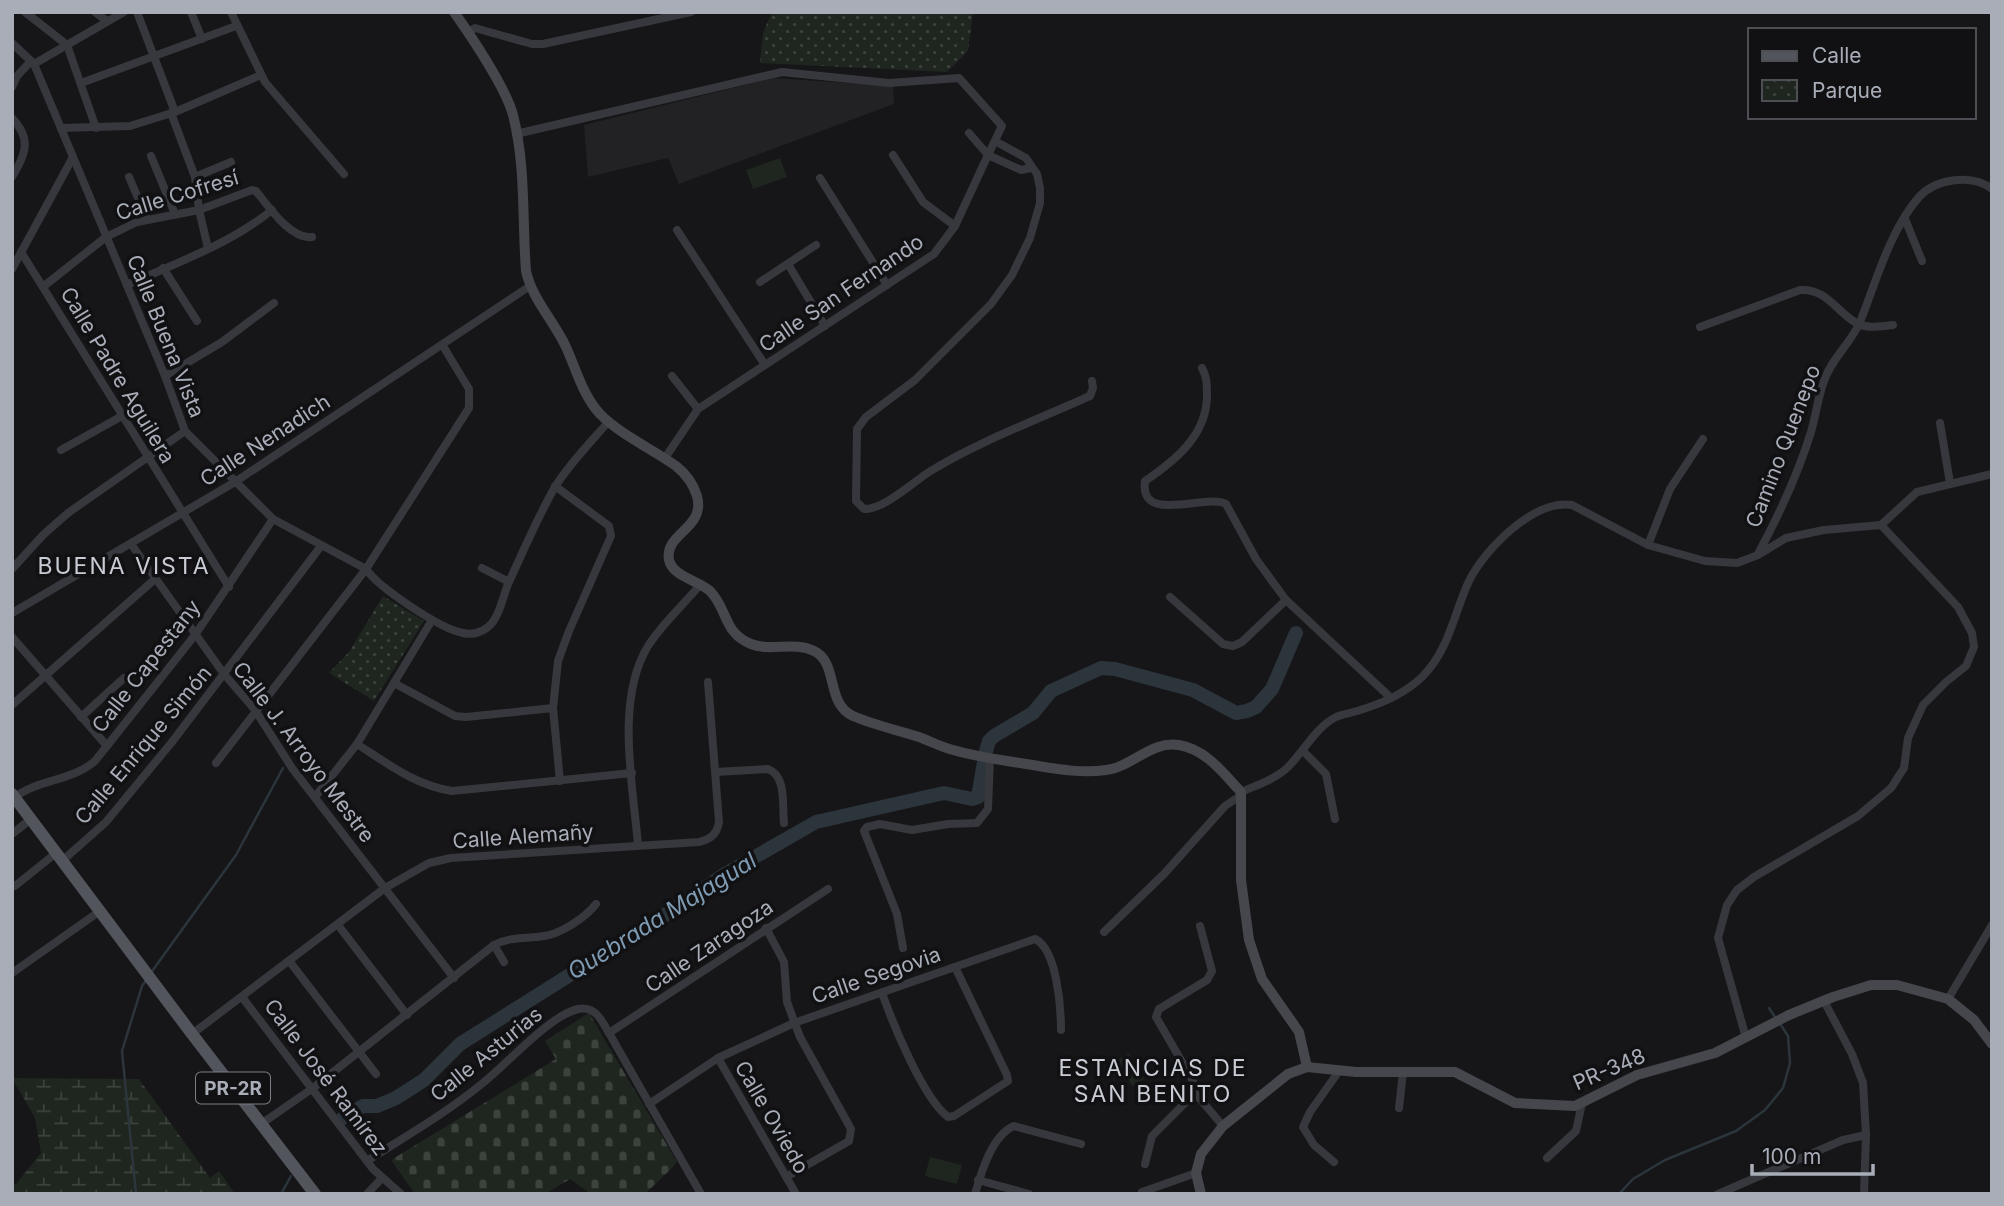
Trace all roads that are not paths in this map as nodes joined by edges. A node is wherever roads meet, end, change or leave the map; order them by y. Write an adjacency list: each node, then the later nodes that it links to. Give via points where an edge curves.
1 (95, 12): 9 (street)
2 (124, 12): 9 (street)
3 (137, 12): 15 (street)
4 (191, 12): 12 (street)
5 (231, 12): 10 (street)
6 (454, 12): 11 (street)
7 (691, 12): 11 (street, via 543,44 475,28)
8 (30, 14): 14 (street)
9 (107, 21): 14 (street)
10 (236, 26): 12 (street); 17 (street)
11 (468, 32): 25 (street, via 509,105)
12 (202, 39): 15 (street)
13 (12, 43): 16 (street, Calle Buena Vista)
14 (67, 45): 16 (street); 18 (street)
15 (156, 57): 18 (street); 20 (street)
16 (32, 63): 19 (street); 22 (street, Calle Buena Vista)
17 (261, 75): 20 (street); 33 (street)
18 (81, 83): 23 (street)
19 (12, 87)
20 (173, 113): 23 (street, via 130,126); 36 (street)
21 (12, 118): 34 (street, via 25,136 24,154)
22 (61, 128): 23 (street); 30 (street, Calle Buena Vista)
23 (96, 128)
24 (969, 133): 28 (street)
25 (516, 134): 26 (street, via 782,72 889,83 959,78 1002,126); 59 (street)
26 (995, 141): 28 (street, Calle San Fernando); 32 (street, via 1026,158)
27 (893, 155): 44 (street, via 923,202)
28 (988, 155): 32 (street, via 1021,170); 44 (street, Calle San Fernando)
29 (151, 156): 41 (street)
30 (73, 157): 46 (street, Calle Buena Vista); 50 (street)
31 (231, 162): 36 (street)
32 (1031, 168): 71 (street, via 1039,180 1040,203 1022,257 990,304 915,380 861,423 855,437 856,501 864,509 881,505 960,455 1090,396)
33 (344, 174)
34 (12, 177)
35 (129, 177): 42 (street)
36 (195, 177): 39 (street)
37 (820, 178): 57 (street)
38 (1992, 189): 43 (street, Camino Quenepo, via 1953,180 1934,186 1919,197)
39 (199, 210): 40 (street, Calle Cofresí, via 254,190); 41 (street, Calle Cofresí); 49 (street)
40 (272, 210): 47 (street, via 297,234); 49 (street)
41 (175, 214): 42 (street, Calle Cofresí)
42 (147, 219): 46 (street, Calle Cofresí)
43 (1905, 219): 51 (street); 62 (street, Camino Quenepo, via 1881,262)
44 (954, 226): 57 (street, Calle San Fernando, via 934,254)
45 (677, 230): 67 (street)
46 (106, 237): 56 (street, Calle Buena Vista); 58 (street, Calle Cofresí)
47 (312, 237)
48 (816, 245): 52 (street)
49 (208, 248): 53 (street)
50 (21, 252): 54 (street); 58 (street, Calle Padre Aguilera)
51 (1922, 261)
52 (788, 264): 55 (street); 64 (street)
53 (163, 268): 56 (street); 61 (street)
54 (12, 269)
55 (760, 282)
56 (127, 285): 69 (street, Calle Buena Vista)
57 (887, 285): 64 (street, Calle San Fernando)
58 (44, 286): 73 (street, Calle Padre Aguilera)
59 (530, 286): 66 (street, Calle Nenadich); 74 (street, via 566,346 593,406)
60 (274, 303): 69 (street, via 222,342)
61 (197, 321)
62 (1859, 324): 63 (street); 65 (street, via 1809,289); 91 (street, Camino Quenepo, via 1825,378 1794,479)
63 (1893, 325)
64 (825, 326): 67 (street, Calle San Fernando)
65 (1700, 327)
66 (443, 346): 82 (street, Calle Nenadich); 94 (street, via 470,389 469,408)
67 (765, 365): 72 (street, Calle San Fernando)
68 (1202, 368): 100 (street, via 1207,406 1198,433 1145,481 1145,492 1152,501 1171,506 1217,500 1226,504 1256,559)
69 (164, 376): 76 (street, Calle Buena Vista)
70 (672, 376): 72 (street)
71 (1092, 381)
72 (698, 409): 80 (street, Calle San Fernando)
73 (122, 416): 78 (street); 79 (street, Calle Padre Aguilera)
74 (609, 421): 80 (street); 84 (street, Calle Buena Vista)
75 (1940, 423): 83 (street)
76 (185, 431): 79 (street); 82 (street, Calle Buena Vista)
77 (1703, 439): 89 (street, via 1670,489)
78 (61, 450)
79 (147, 456): 85 (street, Calle Padre Aguilera); 93 (street, via 56,523)
80 (665, 458): 97 (street, via 684,472 699,504 696,516 669,550 670,562 675,571)
81 (1992, 474): 83 (street)
82 (235, 482): 85 (street, Calle Nenadich); 86 (street, Calle Buena Vista)
83 (1950, 483): 87 (street, via 1917,492)
84 (555, 486): 96 (street, Calle Buena Vista); 112 (street, via 609,526 611,536 563,645)
85 (183, 514): 88 (street, Calle Nenadich); 98 (street, Calle Padre Aguilera)
86 (274, 519): 90 (street, Calle Buena Vista); 98 (street, Calle Capestany)
87 (1881, 525): 91 (street, via 1786,538); 158 (street, via 1958,607 1972,633 1974,648 1966,666 1923,705 1908,738 1904,768 1891,788 1858,816 1754,877 1727,905 1718,937)
88 (131, 544): 95 (street, Calle J. Arroyo Mestre); 101 (street, Calle Nenadich)
89 (1648, 545): 91 (street, via 1705,561 1737,562); 110 (street, via 1572,505 1559,503 1534,513 1478,566 1433,664 1413,685)
90 (321, 546): 94 (street, Calle Buena Vista); 105 (street, Calle Enrique Simón)
91 (1758, 555)
92 (482, 568): 96 (street)
93 (12, 569)
94 (366, 569): 102 (street, Calle Buena Vista); 113 (street)
95 (155, 579): 103 (street, Calle J. Arroyo Mestre); 106 (street)
96 (509, 582): 102 (street, Calle Buena Vista, via 492,622 482,631 464,634)
97 (700, 585): 118 (street, via 712,594 738,637 759,646 797,646 819,654 845,712 953,750); 121 (street, via 653,639 635,673 628,710)
98 (229, 587): 103 (street, Calle Capestany)
99 (1170, 597): 100 (street, via 1223,644 1233,646)
100 (1286, 600): 110 (street)
101 (12, 613)
102 (432, 620): 109 (street)
103 (195, 635): 105 (street, Calle J. Arroyo Mestre); 116 (street, Calle Capestany)
104 (12, 637): 106 (street)
105 (224, 674): 113 (street, Calle J. Arroyo Mestre); 131 (street, Calle Enrique Simón, via 106,822)
106 (46, 676): 111 (street); 114 (street)
107 (124, 678): 114 (street)
108 (708, 682): 120 (street, Calle Alemañy)
109 (394, 683): 112 (street, via 455,716); 115 (street)
110 (1391, 698): 117 (street, via 1338,716)
111 (12, 705)
112 (553, 708): 122 (street)
113 (255, 710): 119 (street); 125 (street, Calle J. Arroyo Mestre)
114 (81, 717): 116 (street)
115 (357, 744): 122 (street, via 411,779 437,788 469,790); 125 (street)
116 (107, 746): 124 (street, Calle Capestany, via 83,770)
117 (1303, 751): 123 (street, via 1278,775); 126 (street, via 1326,774)
118 (990, 758): 123 (street, via 1096,771 1116,768 1155,748 1176,744 1203,754); 143 (street, via 988,809 977,822 912,830 880,824 864,830 897,914)
119 (216, 763)
120 (716, 772): 128 (street, via 775,772); 130 (street, Calle Alemañy, via 719,821 712,837 699,842)
121 (632, 773): 122 (street); 130 (street)
122 (559, 781)
123 (1241, 794): 141 (street); 162 (street, via 1241,880 1249,940 1262,979 1299,1032)
124 (13, 795): 127 (main road, PR-2R)
125 (315, 797): 133 (street, Calle J. Arroyo Mestre)
126 (1335, 819)
127 (31, 820): 129 (street); 131 (main road, PR-2R)
128 (784, 823)
129 (12, 834)
130 (638, 845): 133 (street, Calle Alemañy, via 451,858 429,863)
131 (59, 857): 132 (street, Calle Enrique Simón); 136 (main road, PR-2R)
132 (15, 886)
133 (385, 888): 137 (street, Calle Alemañy); 148 (street, Calle J. Arroyo Mestre)
134 (828, 889): 140 (street, Calle Zaragoza)
135 (596, 904): 142 (street, via 556,933)
136 (100, 911): 147 (street); 157 (main road, PR-2R)
137 (338, 925): 144 (street, Calle Alemañy); 153 (street)
138 (1992, 925): 151 (street)
139 (1200, 926): 167 (street, via 1211,976 1159,1009 1156,1017 1193,1081)
140 (766, 928): 154 (street, via 784,962 787,1002); 156 (street, Calle Zaragoza)
141 (1104, 932)
142 (494, 945): 145 (street); 148 (street)
143 (903, 948)
144 (290, 962): 150 (street, Calle Alemañy); 160 (street)
145 (505, 962)
146 (955, 967): 149 (street, Calle Segovia); 149 (street, via 1008,1081 954,1116 948,1117 938,1107 917,1072); 155 (street, Calle Segovia, via 1029,940 1039,941 1056,984)
147 (12, 973)
148 (454, 978): 153 (street)
149 (882, 993): 154 (street, Calle Segovia)
150 (242, 997): 157 (street, Calle Alemañy); 166 (street, Calle José Ramírez)
151 (1948, 999): 152 (street, PR-348 / PR-348, via 1897,985 1871,985); 159 (street, PR-348 / PR-348, via 1974,1020)
152 (1824, 1001): 158 (street, PR-348 / PR-348); 173 (street, via 1863,1083)
153 (407, 1015): 160 (street)
154 (794, 1023): 161 (street, Calle Segovia); 180 (street, via 851,1136)
155 (1060, 1030)
156 (609, 1033): 169 (street, Calle Asturias); 176 (street, Calle Asturias, via 592,1011 579,1009 563,1015 484,1083)
157 (192, 1034): 171 (main road, PR-2R)
158 (1746, 1038): 168 (street, PR-348 / PR-348, via 1716,1053 1637,1075)
159 (1992, 1044)
160 (359, 1052): 165 (street); 166 (street)
161 (719, 1058): 169 (street, Calle Segovia); 180 (street, Calle Oviedo)
162 (1307, 1068): 163 (street, PR-348 / PR-348); 172 (street, via 1288,1074)
163 (1339, 1071): 164 (street, PR-348 / PR-348); 177 (street, via 1303,1127 1314,1145)
164 (1403, 1072): 168 (street, PR-348 / PR-348, via 1455,1072 1515,1103 1575,1106); 170 (street)
165 (376, 1074)
166 (313, 1088): 171 (street); 176 (street, Calle José Ramírez)
167 (1195, 1093): 172 (street); 178 (street, via 1152,1136)
168 (1582, 1102): 175 (street, via 1576,1131)
169 (649, 1104): 187 (street, Calle Asturias)
170 (1399, 1108)
171 (261, 1124): 184 (main road, PR-2R)
172 (1223, 1126): 179 (street, via 1201,1154)
173 (1866, 1135): 192 (street, via 1843,1140); 193 (street)
174 (1081, 1144): 182 (street, via 1014,1126 1002,1134)
175 (1548, 1158)
176 (367, 1161): 181 (street, Calle José Ramírez)
177 (1334, 1162)
178 (1145, 1164)
179 (1196, 1173): 183 (street); 191 (street)
180 (786, 1177): 188 (street, Calle Oviedo)
181 (382, 1178): 185 (street); 186 (street, Calle José Ramírez)
182 (978, 1180): 189 (street); 190 (street)
183 (1142, 1192)
184 (315, 1194)
185 (367, 1194)
186 (401, 1194)
187 (701, 1194)
188 (796, 1194)
189 (975, 1194)
190 (1029, 1194)
191 (1201, 1194)
192 (1718, 1194)
193 (1864, 1194)

